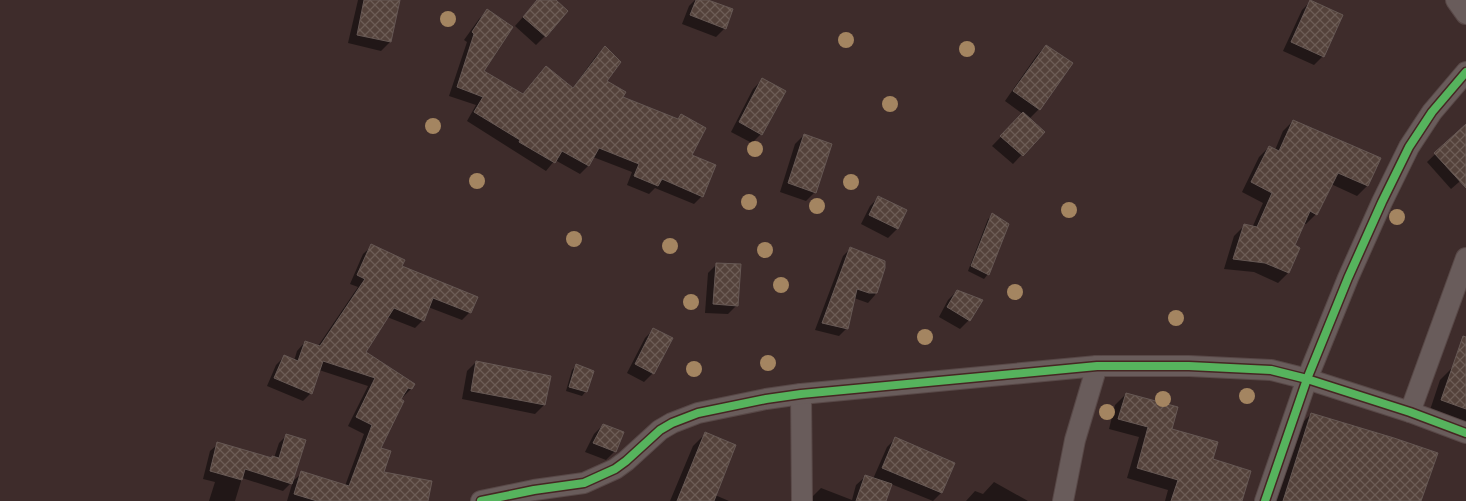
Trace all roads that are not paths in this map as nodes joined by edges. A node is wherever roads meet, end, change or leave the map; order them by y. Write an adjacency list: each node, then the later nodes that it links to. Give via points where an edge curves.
1 (1456, 0): 2 (street)
2 (1466, 14)
3 (1466, 72): 6 (street, via 1432,112 1410,146 1348,278)
4 (1466, 258): 8 (street)
5 (1097, 366): 6 (street, via 1271,370); 7 (street); 12 (street, via 1075,440)
6 (1307, 379): 8 (street); 13 (street)
7 (801, 394): 10 (street, via 698,413 672,423 615,469 584,483); 11 (street)
8 (1410, 412): 9 (street)
9 (1466, 433)
10 (481, 501)
11 (802, 501)
12 (1063, 501)
13 (1265, 501)

